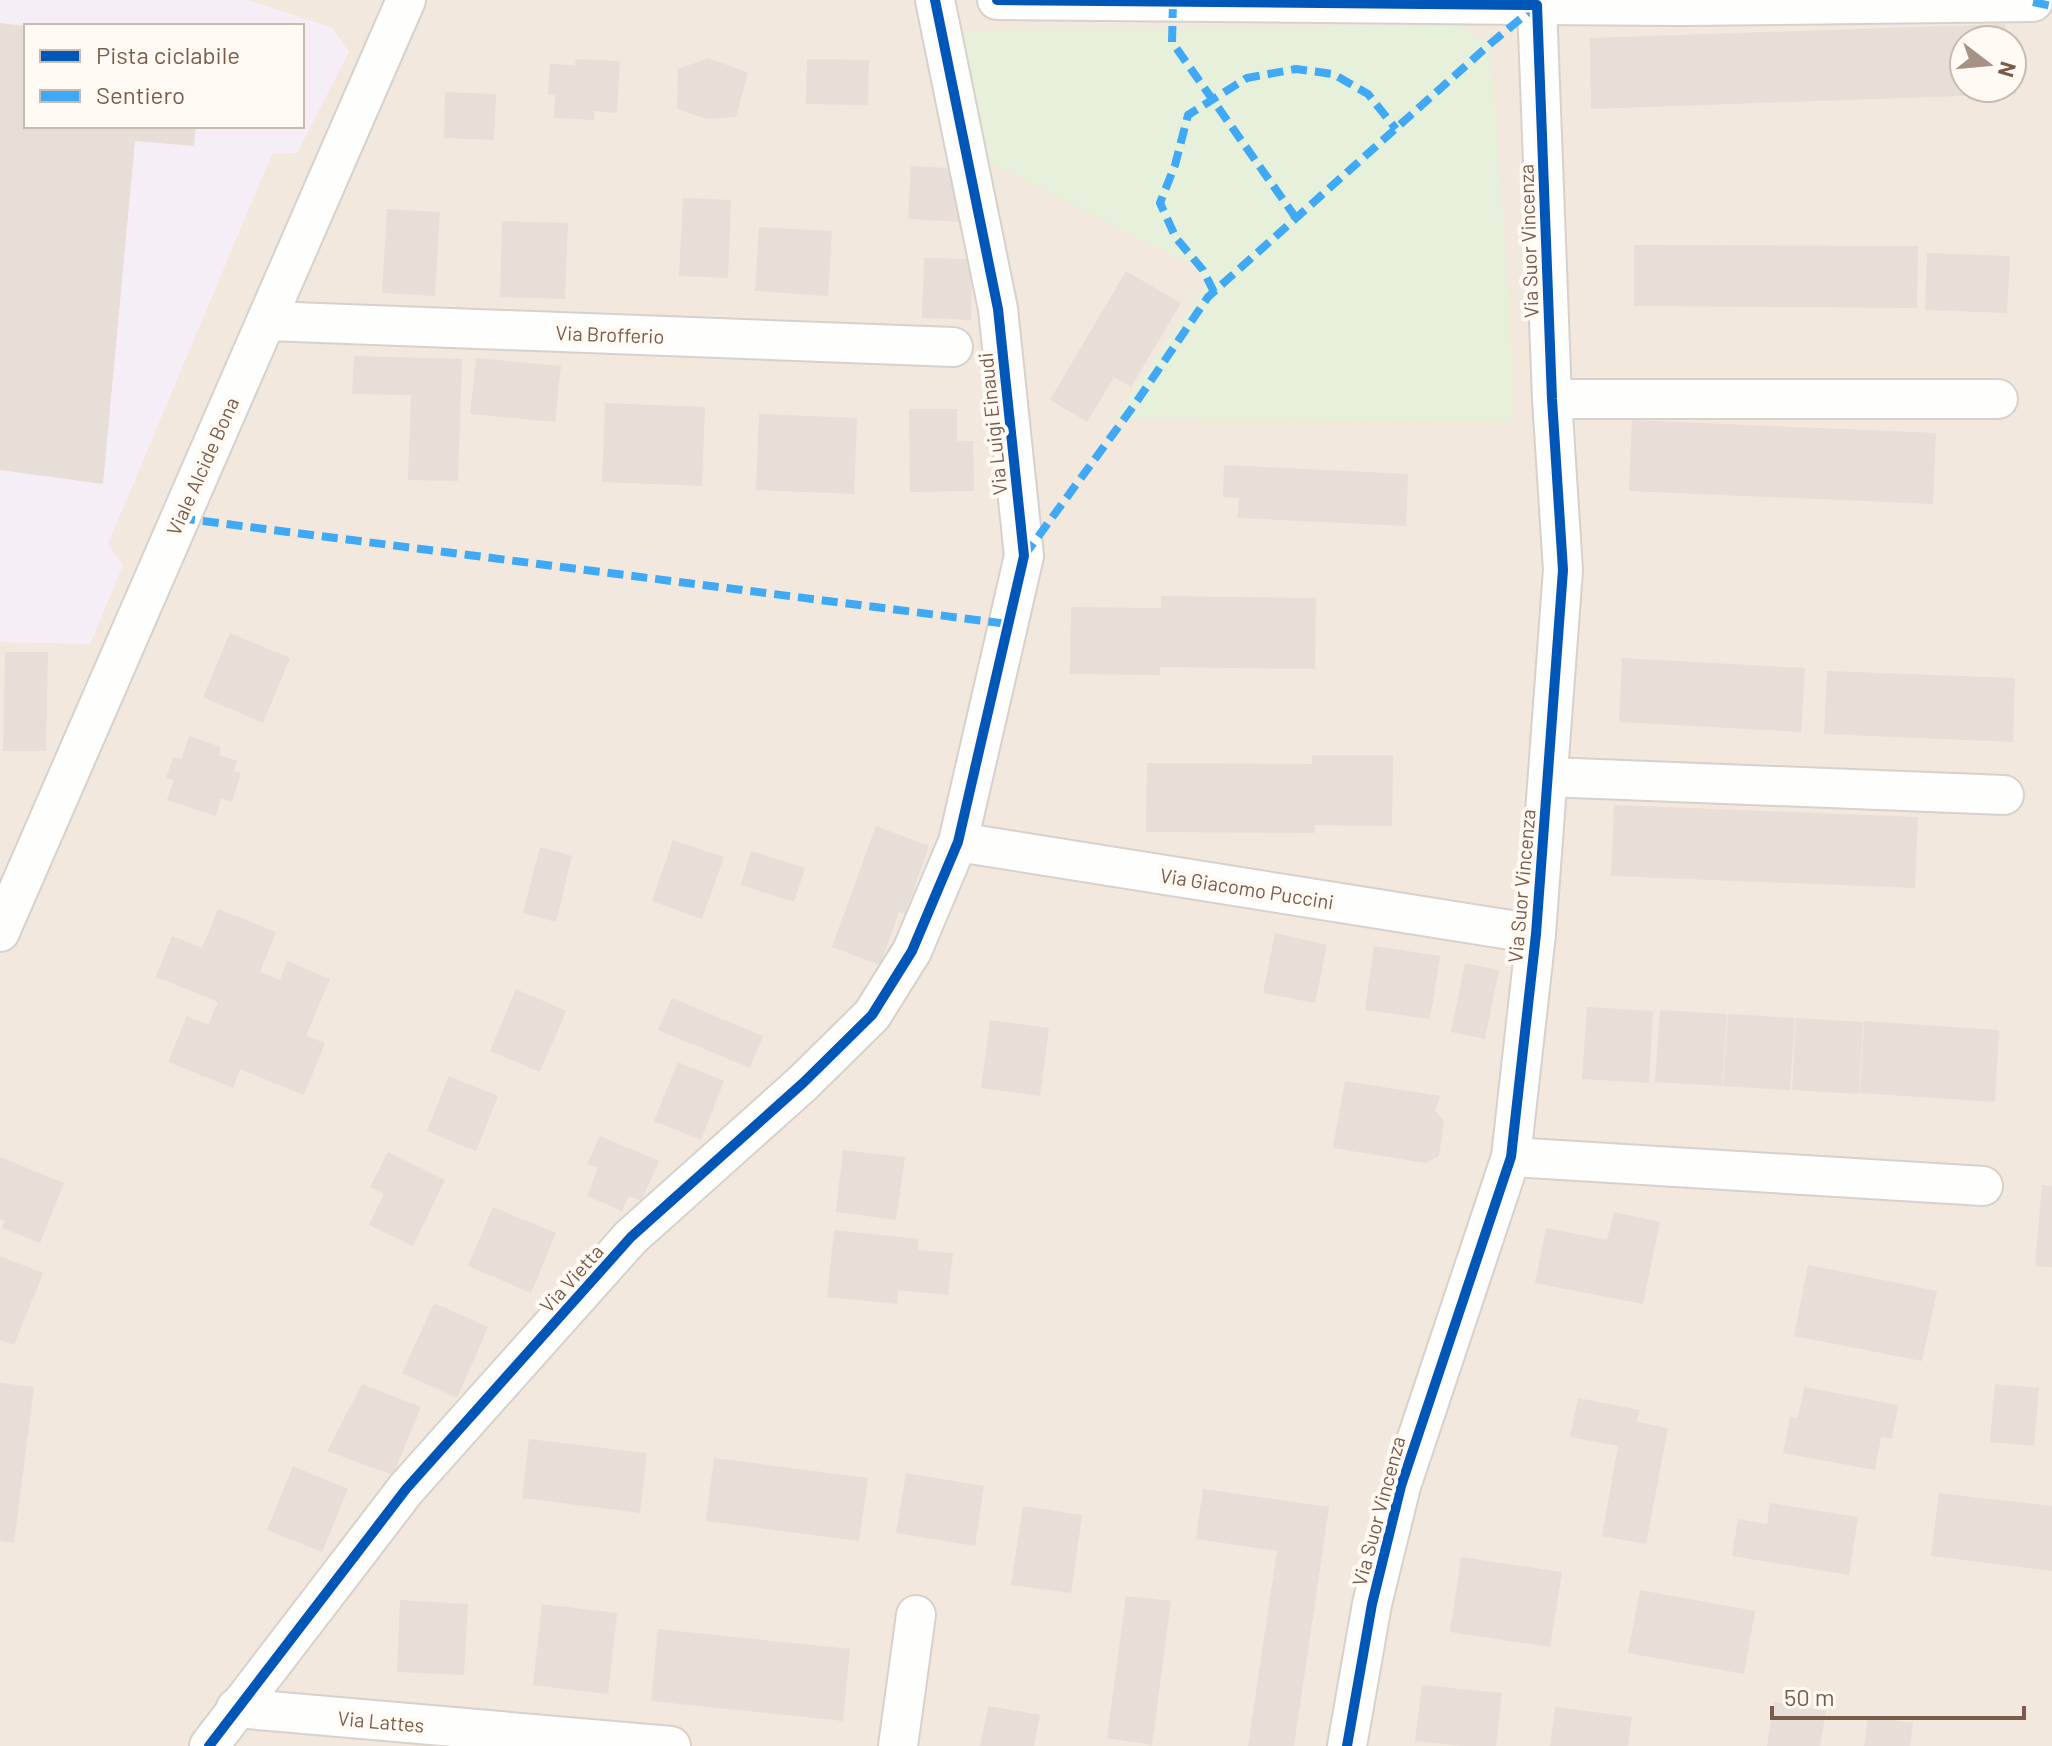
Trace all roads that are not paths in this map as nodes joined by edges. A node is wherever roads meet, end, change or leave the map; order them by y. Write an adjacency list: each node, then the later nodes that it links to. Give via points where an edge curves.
1 (406, 0): 7 (street, Viale Alcide Bona)
2 (935, 0): 13 (street, Via Luigi Einaudi, via 998,309 1024,556)
3 (997, 0): 5 (street)
4 (2033, 2): 6 (street)
5 (1537, 3): 6 (street); 9 (street, Via Suor Vincenza)
6 (1682, 3)
7 (268, 321): 8 (street, Via Brofferio); 14 (street, Viale Alcide Bona)
8 (953, 347)
9 (1552, 399): 10 (street); 11 (street, Via Suor Vincenza, via 1563,570)
10 (1998, 399)
11 (1548, 777): 12 (street); 15 (street, Via Suor Vincenza)
12 (2004, 795)
13 (958, 842): 15 (street, Via Giacomo Puccini); 19 (street, Via Vietta, via 912,951 872,1015 631,1237 406,1489)
14 (0, 932)
15 (1536, 934): 16 (street, Via Suor Vincenza)
16 (1511, 1157): 17 (street); 23 (street, Via Suor Vincenza, via 1401,1486 1372,1604)
17 (1983, 1186)
18 (916, 1615): 22 (street)
19 (236, 1708): 20 (street, Via Vietta); 21 (street, Via Lattes)
20 (209, 1746)
21 (671, 1746)
22 (898, 1746)
23 (1347, 1746)

